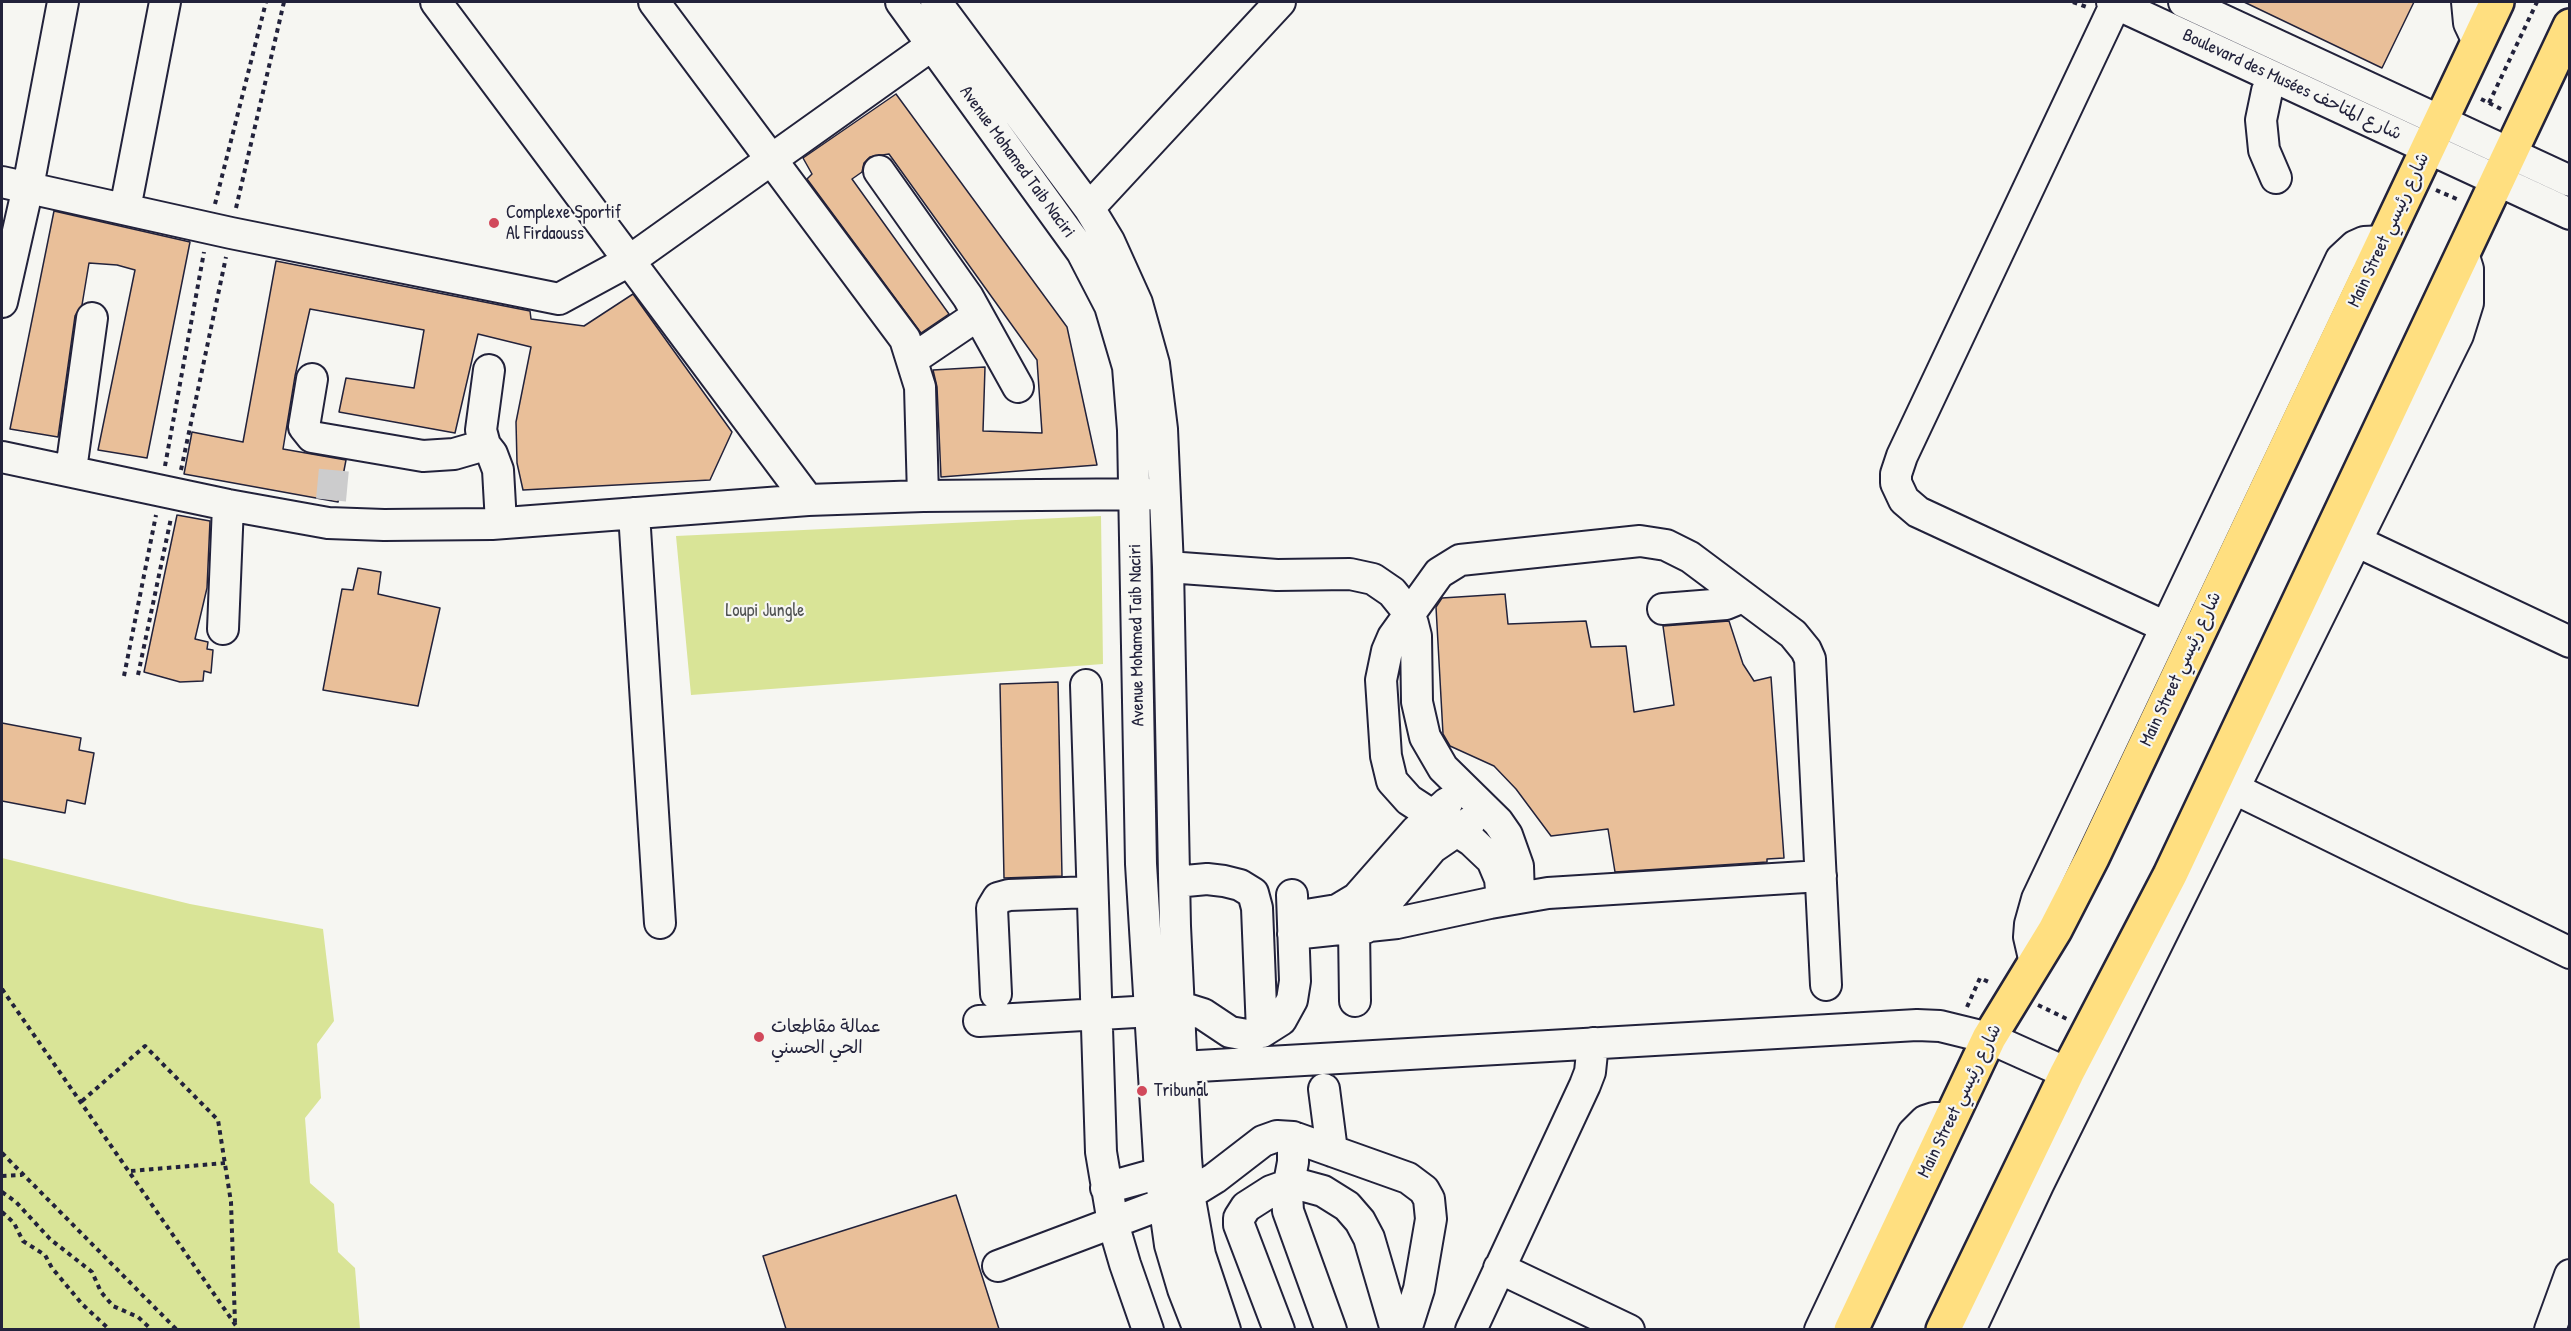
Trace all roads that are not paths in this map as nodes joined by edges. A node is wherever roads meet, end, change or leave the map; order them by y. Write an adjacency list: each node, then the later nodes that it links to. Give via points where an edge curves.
1 (63, 2): 23 (street)
2 (165, 2): 25 (street)
3 (436, 2): 29 (street)
4 (654, 2): 18 (street)
5 (902, 2): 14 (street, Avenue Mohamed Taib Naciri)
6 (936, 2): 24 (street, Avenue Mohamed Taib Naciri)
7 (1280, 2): 24 (street)
8 (2114, 2): 16 (street, Boulevard des Musées شارع المتاحف); 52 (street, via 1902,456 1896,483 1904,500 1918,512)
9 (2184, 2): 17 (street, Boulevard des Musées شارع المتاحف)
10 (2467, 2): 13 (street, via 2469,22)
11 (2497, 2): 13 (main road, Main Street شارع رئيسي)
12 (2570, 26): 15 (main road)
13 (2478, 42): 17 (main road, Main Street شارع رئيسي)
14 (932, 45): 18 (street); 41 (street, Avenue Mohamed Taib Naciri, via 1082,252 1110,306 1123,346 1132,398)
15 (2559, 68): 19 (main road)
16 (2274, 77): 17 (street, Boulevard des Musées شارع المتاحف); 21 (street, via 2263,105 2261,128 2264,150)
17 (2434, 134): 19 (street, Boulevard des Musées شارع المتاحف); 27 (main road, Main Street شارع رئيسي)
18 (770, 160): 29 (street); 33 (street, via 906,339)
19 (2503, 166): 22 (street, Boulevard des Musées شارع المتاحف); 26 (street, Boulevard des Musées شارع المتاحف); 28 (main road)
20 (879, 171): 31 (street)
21 (2276, 178)
22 (2570, 181)
23 (15, 184): 25 (street); 30 (street)
24 (1089, 208): 40 (street, Avenue Mohamed Taib Naciri, via 1125,271 1147,333 1159,396)
25 (125, 209): 29 (street, via 552,299 566,296)
26 (2570, 214)
27 (2384, 241): 52 (street, via 2364,242 2341,259); 68 (main road, Main Street شارع رئيسي, via 2092,858)
28 (2463, 253): 47 (street, via 2469,286 2465,320); 79 (main road, via 2170,875)
29 (628, 261): 43 (street)
30 (2, 302)
31 (978, 315): 33 (street); 36 (street)
32 (92, 318): 39 (street)
33 (913, 358): 42 (street, via 920,387)
34 (489, 370): 37 (street, via 481,430)
35 (312, 379): 37 (street, via 306,431 336,450 423,456 454,454)
36 (1018, 387)
37 (485, 445): 46 (street, via 498,470)
38 (2, 457): 39 (street)
39 (70, 470): 44 (street)
40 (1164, 494): 41 (street); 48 (street, Avenue Mohamed Taib Naciri)
41 (1134, 495): 42 (street); 72 (street, Avenue Mohamed Taib Naciri, via 1141,864)
42 (923, 496): 43 (street)
43 (808, 500): 45 (street)
44 (228, 505): 46 (street, via 438,525); 53 (street)
45 (634, 513): 46 (street); 65 (street)
46 (501, 523)
47 (2358, 542): 54 (street); 57 (street)
48 (1168, 567): 51 (street, via 1250,574 1362,575 1383,584); 61 (street, Avenue Mohamed Taib Naciri)
49 (1743, 597): 50 (street, via 1726,604); 51 (street, via 1678,550 1640,541 1460,560 1439,573); 60 (street, via 1793,634 1810,659)
50 (1663, 609)
51 (1409, 613): 56 (street, via 1416,636 1417,702 1423,729 1433,753); 59 (street, via 1393,637 1383,665 1388,769 1400,792)
52 (2166, 627): 68 (street, via 2037,898 2029,931)
53 (223, 629)
54 (2570, 642)
55 (1086, 685): 62 (street)
56 (1463, 789): 58 (street); 59 (street)
57 (2235, 789): 67 (street); 104 (street)
58 (1487, 811): 59 (street); 63 (street, via 1514,850 1518,866)
59 (1443, 824): 63 (street, via 1472,841 1492,860); 64 (street, via 1347,905 1326,914); 66 (street, via 1432,848)
60 (1821, 876): 63 (street, via 1577,890); 69 (street)
61 (1174, 882): 72 (street, Avenue Mohamed Taib Naciri); 75 (street, via 1224,881 1253,893 1257,908)
62 (1092, 892): 70 (street, via 998,898 992,908); 73 (street)
63 (1510, 899): 66 (street)
64 (1292, 915): 66 (street); 75 (street, via 1292,1000 1281,1020)
65 (660, 923)
66 (1359, 928): 71 (street)
67 (2570, 953)
68 (2035, 963): 76 (main road, Main Street شارع رئيسي)
69 (1826, 985)
70 (996, 994)
71 (1355, 1001)
72 (1164, 1011): 73 (street); 75 (street, via 1187,1009 1203,1014 1230,1032); 78 (street, Avenue Mohamed Taib Naciri); 84 (street, Avenue Mohamed Taib Naciri)
73 (1096, 1015): 74 (street); 86 (street, via 1098,1115)
74 (979, 1021)
75 (1262, 1032)
76 (1989, 1038): 77 (street, via 1917,1025); 79 (street); 81 (main road, Main Street شارع رئيسي)
77 (1593, 1043): 78 (street); 90 (street, via 1586,1085)
78 (1180, 1067): 87 (street, Avenue Mohamed Taib Naciri)
79 (2067, 1073): 103 (main road)
80 (1324, 1089): 83 (street)
81 (1951, 1118): 101 (street, via 1925,1121 1913,1133); 102 (main road, Main Street شارع رئيسي)
82 (1293, 1137): 83 (street); 85 (street); 87 (street, via 1277,1136 1263,1141 1215,1178)
83 (1332, 1151): 98 (street, via 1408,1178 1429,1199 1431,1219 1425,1254 1415,1307)
84 (1160, 1173): 86 (street); 87 (street, Avenue Mohamed Taib Naciri)
85 (1288, 1185): 95 (street, via 1246,1207 1239,1218); 96 (street, via 1288,1211); 97 (street, via 1323,1191 1347,1206 1360,1221 1369,1238)
86 (1106, 1188): 88 (street)
87 (1176, 1199): 88 (street); 93 (street, Avenue Mohamed Taib Naciri, via 1170,1245); 94 (street, Avenue Mohamed Taib Naciri)
88 (1113, 1223): 89 (street); 92 (street)
89 (998, 1266)
90 (1499, 1268): 99 (street); 100 (street)
91 (2570, 1275): 105 (street)
92 (1148, 1329)
93 (1199, 1329)
94 (1225, 1329)
95 (1280, 1329)
96 (1331, 1329)
97 (1396, 1329)
98 (1406, 1329)
99 (1471, 1329)
100 (1629, 1329)
101 (1820, 1329)
102 (1851, 1329)
103 (1943, 1329)
104 (1970, 1329)
105 (2550, 1329)

